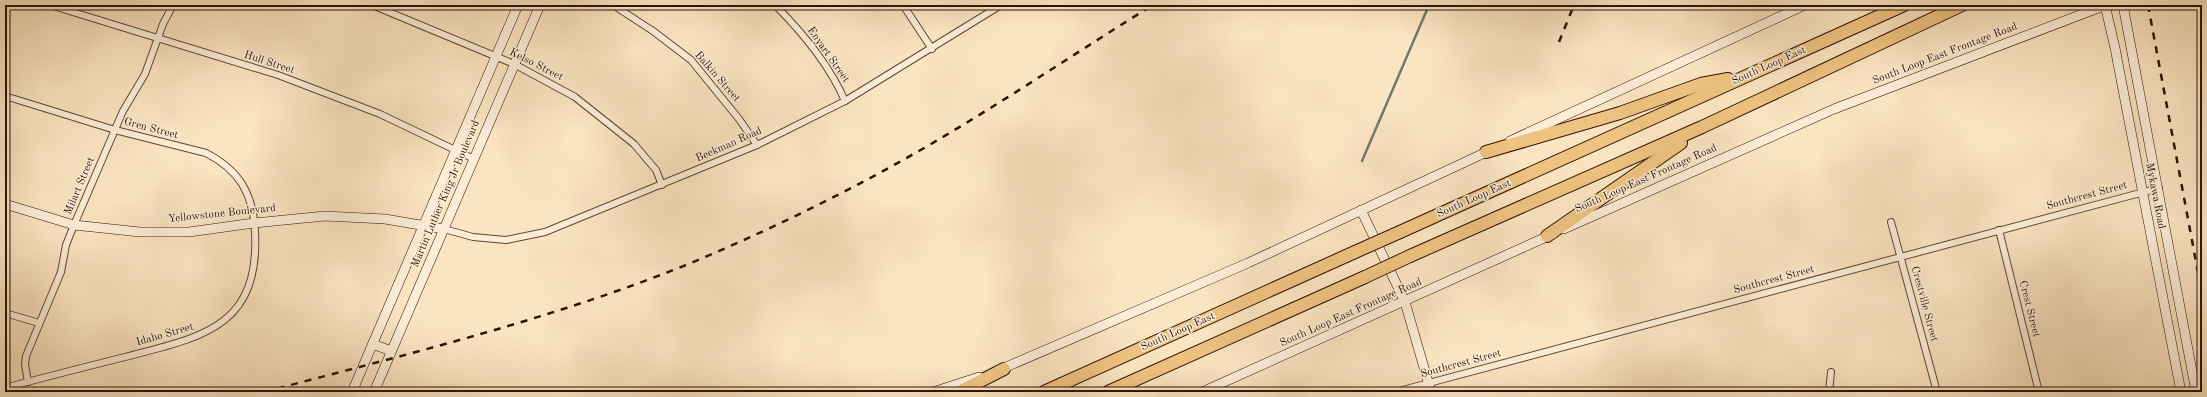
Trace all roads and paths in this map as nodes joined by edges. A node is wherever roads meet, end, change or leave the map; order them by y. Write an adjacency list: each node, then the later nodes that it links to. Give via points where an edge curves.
1 (50, 5): 15 (street, Hull Street)
2 (173, 5): 15 (street, Milart Street)
3 (372, 5): 17 (street, Kelso Street)
4 (518, 5): 17 (main road, Martin Luther King Jr Boulevard)
5 (540, 5): 18 (main road, Martin Luther King Jr Boulevard)
6 (613, 5): 24 (street, Balkin Street, via 691,60)
7 (775, 5): 21 (street, Enyart Street, via 791,21 837,82)
8 (903, 5): 16 (street)
9 (1001, 5): 16 (street, Beekman Road)
10 (1805, 5): 26 (main road)
11 (1904, 5): 19 (highway, South Loop East)
12 (1962, 5): 22 (highway)
13 (2105, 5): 30 (main road, Mykawa Road); 39 (main road, South Loop East Frontage Road, via 1834,109)
14 (2123, 5): 29 (main road, Mykawa Road)
15 (158, 39): 23 (street, Milart Street, via 145,74); 25 (street, Hull Street, via 286,78 380,114)
16 (932, 49): 21 (street, Beekman Road)
17 (495, 56): 18 (street, Kelso Street); 25 (main road, Martin Luther King Jr Boulevard)
18 (514, 64): 27 (main road, Martin Luther King Jr Boulevard); 28 (street, Kelso Street, via 575,97 628,139 656,170)
19 (1745, 76): 26 (highway, via 1702,84 1620,113); 57 (highway, South Loop East, bridge)
20 (5, 96): 23 (street, Gren Street)
21 (845, 101): 24 (street, Beekman Road)
22 (1702, 127): 39 (highway); 58 (highway, bridge)
23 (115, 130): 34 (street, Gren Street, via 206,153 230,168 238,177 250,203); 35 (street, Milart Street)
24 (757, 145): 28 (street, Beekman Road)
25 (457, 151): 27 (street, Hull Street); 36 (main road, Martin Luther King Jr Boulevard)
26 (1486, 152): 32 (main road)
27 (474, 159): 37 (main road, Martin Luther King Jr Boulevard)
28 (662, 185): 37 (street, Beekman Road, via 545,232 506,240 473,237)
29 (2159, 188): 30 (street, Southcrest Street); 44 (main road, Mykawa Road)
30 (2141, 192): 38 (street, Southcrest Street); 45 (main road, Mykawa Road)
31 (5, 204): 35 (main road, Yellowstone Boulevard)
32 (1362, 210): 41 (main road); 48 (main road, via 1248,263)
33 (1891, 222): 40 (street, Crestville Street)
34 (254, 223): 35 (main road, Yellowstone Boulevard, via 166,233); 36 (main road, Yellowstone Boulevard, via 325,216 385,219); 50 (street, Idaho Street, via 255,264 251,278 239,304 214,328 184,342)
35 (74, 225): 43 (street, Milart Street, via 66,245 61,272)
36 (424, 225): 37 (main road, Yellowstone Boulevard); 46 (main road, Martin Luther King Jr Boulevard)
37 (444, 229): 47 (main road, Martin Luther King Jr Boulevard)
38 (1999, 230): 40 (street, Southcrest Street); 63 (street, Crest Street)
39 (1547, 236): 41 (main road, South Loop East Frontage Road)
40 (1901, 256): 52 (street, Southcrest Street); 62 (street, Crestville Street)
41 (1405, 302): 52 (main road); 59 (main road, South Loop East Frontage Road)
42 (5, 313): 43 (street)
43 (39, 323): 50 (street, Milart Street, via 26,356)
44 (2185, 337): 45 (main road); 65 (main road, Mykawa Road)
45 (2171, 340): 64 (main road, Mykawa Road)
46 (373, 344): 47 (main road); 53 (main road, Martin Luther King Jr Boulevard)
47 (391, 351): 54 (main road, Martin Luther King Jr Boulevard)
48 (1004, 369): 55 (main road); 56 (highway)
49 (1831, 372): 61 (street)
50 (28, 382): 51 (street, Idaho Street)
51 (5, 388)
52 (1430, 388): 60 (street, Southcrest Street)
53 (352, 392)
54 (374, 392)
55 (933, 392)
56 (959, 392)
57 (1044, 392)
58 (1108, 392)
59 (1202, 392)
60 (1394, 392)
61 (1830, 392)
62 (1937, 392)
63 (2039, 392)
64 (2181, 392)
65 (2196, 392)

